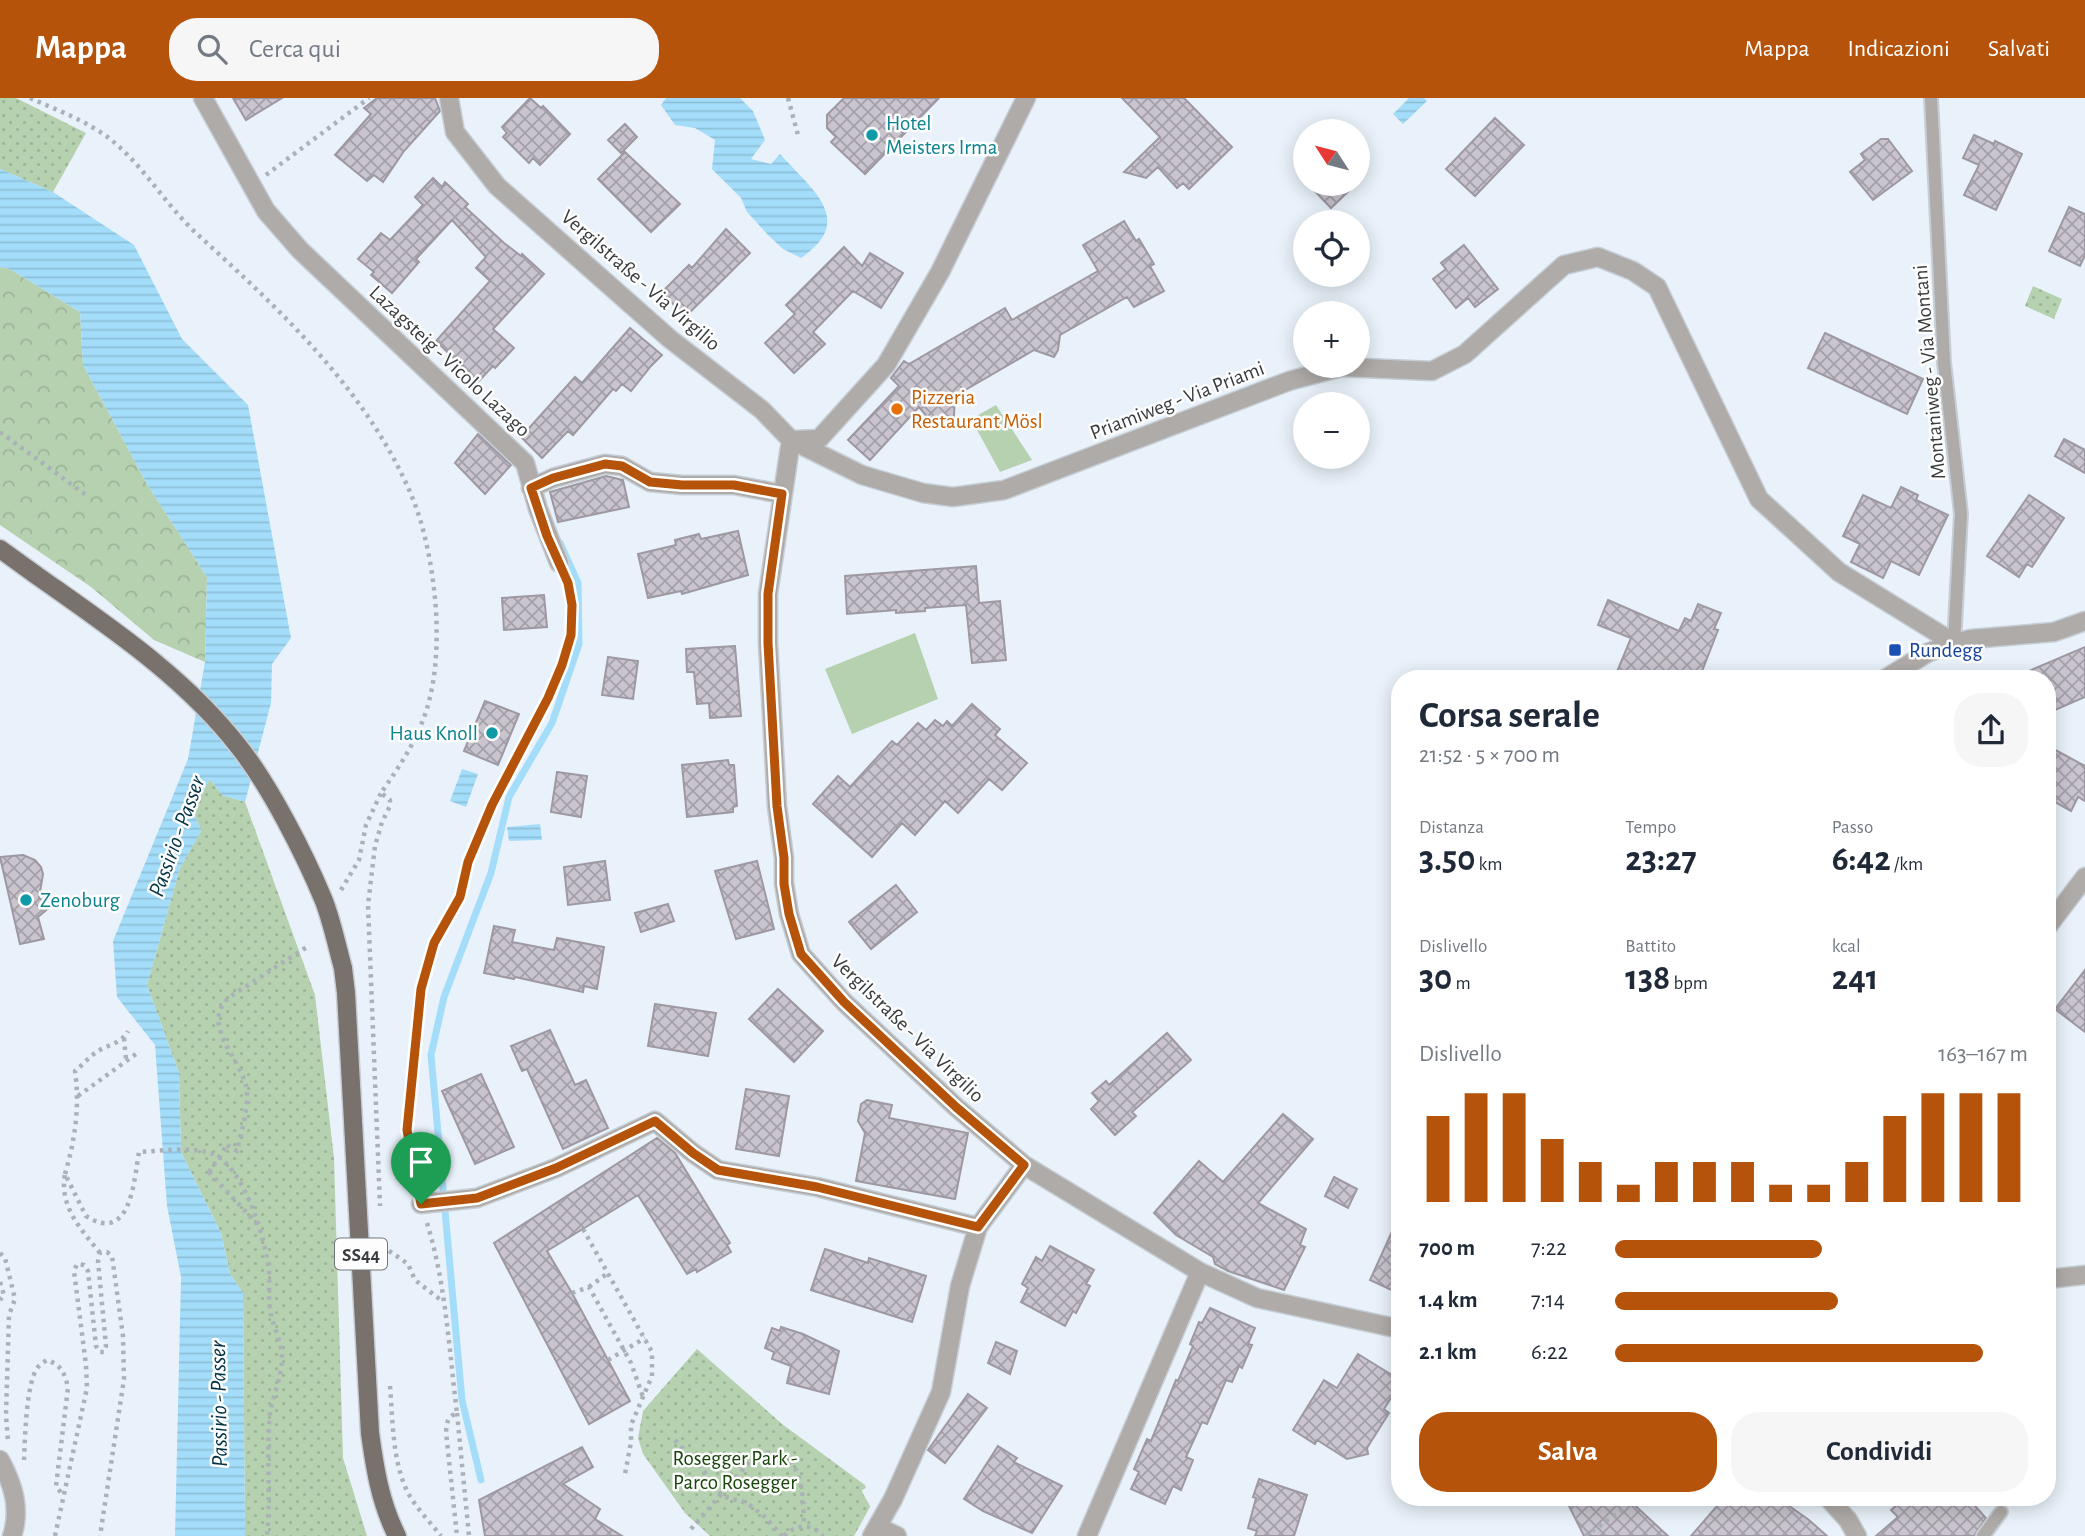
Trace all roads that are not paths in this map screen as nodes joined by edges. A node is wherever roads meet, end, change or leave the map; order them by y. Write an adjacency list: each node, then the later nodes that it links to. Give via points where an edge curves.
1 (203, 98): 6 (street, Lazagsteig - Vicolo Lazago, via 266,211 314,265 525,463)
2 (449, 98): 5 (street, Vergilstraße - Via Virgilio, via 455,132 497,186 670,339 762,410)
3 (1026, 98): 5 (street, via 940,272 886,365 819,439)
4 (1931, 98): 11 (lane, Montaniweg - Via Montani, via 1944,362 1961,514)
5 (791, 440): 7 (street, Vergilstraße - Via Virgilio); 11 (street, Priamiweg - Via Priami, via 862,475 923,493 953,497 1004,490 1289,381 1342,367 1432,371 1465,354 1564,265 1598,257 1657,287 1759,499 1839,572)
6 (531, 488): 7 (street, via 605,464 622,466 650,482 734,485); 9 (street, Lazagsteig - Vicolo Lazago)
7 (782, 494): 15 (street, Vergilstraße - Via Virgilio, via 768,594 768,643 784,884 801,954 844,1002)
8 (0, 549): 27 (main road, SS44, bridge, via 156,663 240,747 273,800 325,903 343,968 347,1006 370,1433 376,1480)
9 (559, 563)
10 (2085, 621): 11 (street, via 2054,632)
11 (1954, 643): 12 (street)
12 (1900, 670)
13 (2085, 877): 14 (street)
14 (2056, 915)
15 (1024, 1165): 17 (street); 18 (street, Vergilstraße - Via Virgilio)
16 (421, 1204): 17 (street, via 477,1198 556,1168 655,1121 718,1170 817,1187)
17 (978, 1227): 25 (street, via 960,1286 941,1392)
18 (1200, 1272): 21 (street, Vergilstraße - Via Virgilio, via 1257,1298); 29 (street)
19 (2085, 1275): 20 (street)
20 (2056, 1278)
21 (1391, 1326)
22 (8, 1454): 26 (street, via 16,1503)
23 (1835, 1506): 30 (street)
24 (2001, 1511): 31 (lane)
25 (875, 1532): 28 (street)
26 (12, 1536)
27 (397, 1536)
28 (897, 1536)
29 (1087, 1536)
30 (1857, 1536)
31 (1983, 1536)

